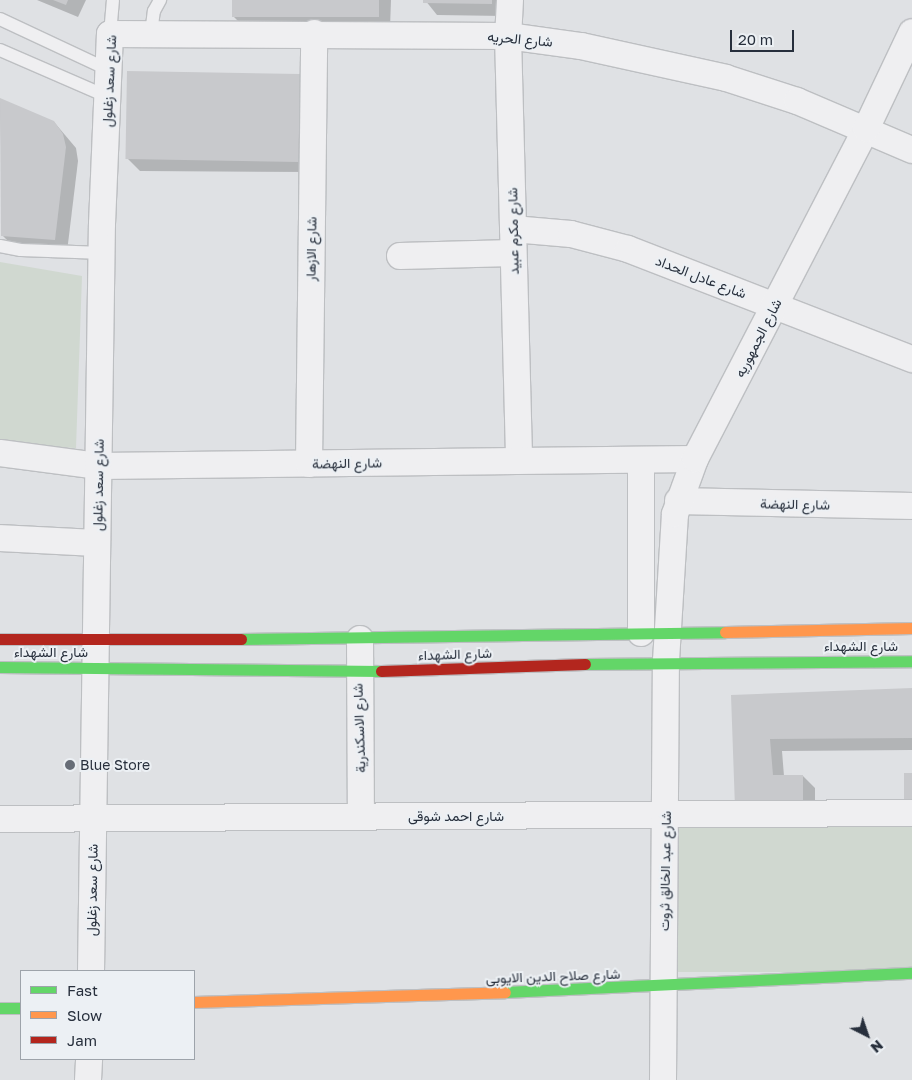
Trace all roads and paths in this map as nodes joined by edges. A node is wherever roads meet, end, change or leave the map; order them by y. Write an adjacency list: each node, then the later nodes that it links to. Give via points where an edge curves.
1 (114, 0): 7 (lane, شارع سعد زغلول)
2 (160, 0): 8 (lane, via 154,11)
3 (510, 0): 9 (street, شارع مكرم عبيد)
4 (0, 19): 11 (lane)
5 (912, 32): 13 (street, شارع الجمهوريه)
6 (314, 33): 8 (street, شارع الحريه); 9 (street, شارع الحريه); 25 (street, شارع الازهار)
7 (110, 34): 8 (street, شارع الحريه); 11 (street, شارع سعد زغلول)
8 (151, 34)
9 (508, 36): 13 (street, شارع الحريه, via 663,62 797,101); 15 (street, شارع مكرم عبيد)
10 (0, 50): 12 (lane)
11 (109, 70): 12 (street, شارع سعد زغلول)
12 (108, 96): 17 (street, شارع سعد زغلول)
13 (866, 129): 14 (street, شارع الحريه); 19 (street, شارع الجمهوريه)
14 (912, 150)
15 (513, 241): 18 (street, شارع عادل الحداد); 19 (street, شارع عادل الحداد, via 571,234 618,246); 24 (street, شارع مكرم عبيد)
16 (0, 246): 17 (lane, via 21,250)
17 (103, 253): 26 (street, شارع سعد زغلول)
18 (400, 256)
19 (775, 306): 20 (street, شارع عادل الحداد); 22 (street, شارع الجمهوريه)
20 (912, 359)
21 (0, 453): 26 (street, شارع النهضة)
22 (695, 459): 23 (street, شارع النهضة); 27 (street, شارع الجمهوريه)
23 (642, 460): 24 (street, شارع النهضة); 33 (street)
24 (519, 461): 25 (street, شارع النهضة)
25 (309, 464): 26 (street, شارع النهضة)
26 (99, 466): 30 (street, شارع سعد زغلول)
27 (678, 501): 28 (street, شارع النهضة); 32 (street, شارع الجمهوريه, via 672,528)
28 (912, 506)
29 (0, 538): 30 (street)
30 (97, 544): 34 (street, شارع سعد زغلول)
31 (912, 628): 32 (street, شارع الشهداء)
32 (668, 631): 33 (street, شارع الشهداء); 37 (street, شارع الجمهوريه)
33 (641, 633): 36 (street, شارع الشهداء)
34 (94, 637): 35 (street, شارع الشهداء); 36 (street, شارع الشهداء); 39 (street, شارع سعد زغلول)
35 (0, 639)
36 (360, 639): 41 (street, شارع الاسكندرية)
37 (666, 662): 38 (street, شارع الشهداء); 41 (street, شارع الشهداء); 43 (street, شارع عبد الخالق ثروت)
38 (912, 662)
39 (94, 666): 40 (street, شارع الشهداء); 41 (street, شارع الشهداء); 44 (street, شارع سعد زغلول)
40 (0, 667)
41 (358, 672): 45 (street, شارع الاسكندرية)
42 (912, 813): 43 (street, شارع احمد شوقى)
43 (666, 815): 45 (street, شارع احمد شوقى); 49 (street, شارع عبد الخالق ثروت)
44 (93, 817): 45 (street, شارع احمد شوقى); 46 (street, شارع احمد شوقى); 47 (street, شارع سعد زغلول)
45 (362, 817)
46 (0, 818)
47 (91, 970)
48 (912, 973): 49 (street, شارع صلاح الدين الايوبى)
49 (664, 987): 50 (street, شارع صلاح الدين الايوبى); 55 (street, شارع عبد الخالق ثروت)
50 (195, 1002)
51 (0, 1008): 52 (street)
52 (20, 1008)
53 (88, 1060): 54 (street)
54 (88, 1080)
55 (663, 1080)

